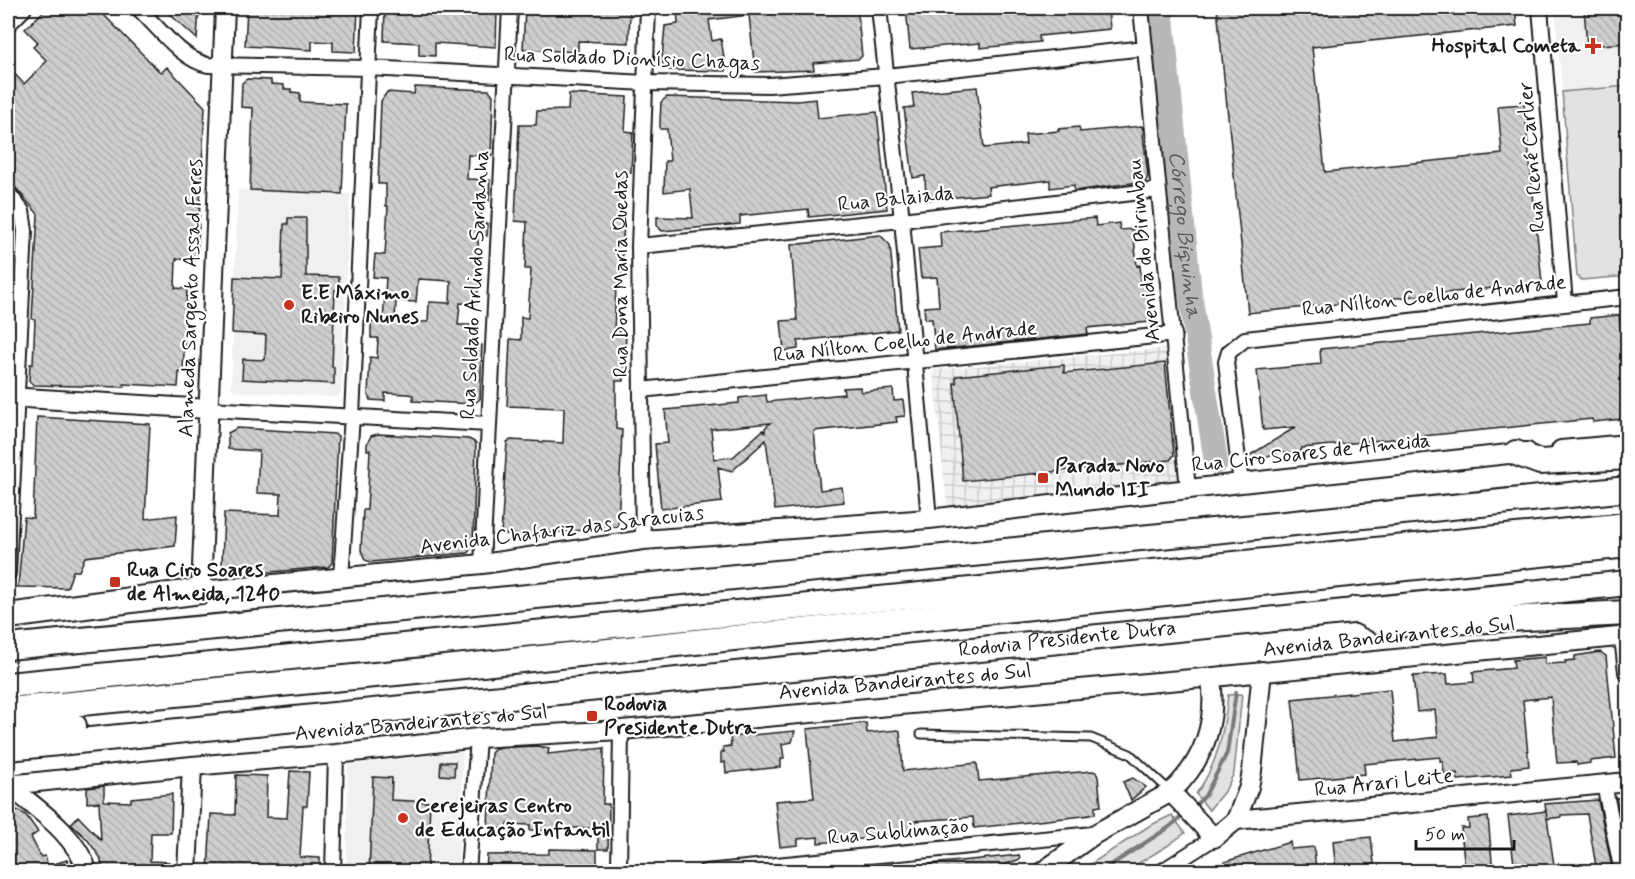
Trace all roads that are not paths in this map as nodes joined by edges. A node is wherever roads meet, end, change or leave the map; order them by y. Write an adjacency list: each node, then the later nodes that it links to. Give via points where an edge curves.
1 (22, 8): 10 (street)
2 (138, 8): 12 (street, Rua Soldado Dionísio Chagas, via 193,60)
3 (225, 8): 12 (street, Alameda Sargento Assad Feres)
4 (371, 8): 13 (street)
5 (510, 8): 14 (street, Rua Soldado Arlindo Sardanha)
6 (648, 8): 16 (street, Rua Dona Maria Quedas)
7 (879, 8): 15 (street)
8 (1141, 8): 11 (street, Avenida do Birimbau)
9 (1540, 8): 22 (street, Rua René Carlier)
10 (8, 22)
11 (1145, 48): 15 (street, Rua Soldado Dionísio Chagas); 17 (street, Avenida do Birimbau)
12 (223, 64): 13 (street, Rua Soldado Dionísio Chagas); 27 (street, Alameda Sargento Assad Feres)
13 (369, 68): 14 (street, Rua Soldado Dionísio Chagas); 28 (street)
14 (507, 75): 16 (street, Rua Soldado Dionísio Chagas); 29 (street, Rua Soldado Arlindo Sardanha)
15 (886, 76): 16 (street, Rua Soldado Dionísio Chagas, via 769,85); 19 (street)
16 (646, 82): 20 (street, Rua Dona Maria Quedas)
17 (1158, 190): 19 (street, Rua Balaiada); 23 (street, Avenida do Birimbau)
18 (8, 193): 26 (street, via 22,211 25,231)
19 (902, 220): 20 (street, Rua Balaiada); 24 (street)
20 (639, 246): 25 (street, Rua Dona Maria Quedas)
21 (1628, 297): 22 (street, Rua Nílton Coelho de Andrade)
22 (1565, 303): 33 (street, Rua Nílton Coelho de Andrade, via 1245,339 1229,352 1226,362)
23 (1174, 334): 24 (street, Rua Nílton Coelho de Andrade); 34 (street, Avenida do Birimbau)
24 (914, 363): 25 (street, Rua Nílton Coelho de Andrade); 36 (street)
25 (641, 390): 38 (street, Rua Dona Maria Quedas)
26 (12, 398): 27 (street); 41 (street)
27 (209, 409): 28 (street); 44 (street, Alameda Sargento Assad Feres)
28 (352, 416): 29 (street); 42 (street)
29 (488, 424): 40 (street, Rua Soldado Arlindo Sardanha)
30 (1628, 444): 31 (street, Rua Ciro Soares de Almeida)
31 (1516, 453): 32 (highway, via 1540,462); 33 (street, Rua Ciro Soares de Almeida)
32 (1628, 457)
33 (1241, 483): 34 (street, Rua Ciro Soares de Almeida)
34 (1188, 489): 36 (street, Rua Ciro Soares de Almeida)
35 (1628, 489): 49 (highway)
36 (929, 519): 38 (street, Avenida Chafariz das Saracuias)
37 (1628, 525): 53 (highway)
38 (643, 540): 40 (street, Avenida Chafariz das Saracuias)
39 (1628, 545): 54 (highway, Rodovia Presidente Dutra)
40 (482, 564): 42 (street, Avenida Chafariz das Saracuias)
41 (8, 573)
42 (341, 578): 44 (street, Avenida Chafariz das Saracuias)
43 (1628, 583): 45 (highway, Rodovia Presidente Dutra)
44 (201, 591): 47 (highway)
45 (1356, 609): 46 (highway, via 1387,625); 55 (highway, Rodovia Presidente Dutra)
46 (1628, 613)
47 (8, 616)
48 (1626, 637): 50 (street, Avenida Bandeirantes do Sul); 51 (street)
49 (8, 647)
50 (1262, 671): 52 (street, Avenida Bandeirantes do Sul); 67 (street, via 1252,771)
51 (1628, 672)
52 (1211, 678): 57 (street, Avenida Bandeirantes do Sul); 66 (street, via 1213,706 1206,742)
53 (8, 685)
54 (8, 710)
55 (274, 722): 56 (highway, via 238,715); 60 (highway, Rodovia Presidente Dutra)
56 (8, 730)
57 (621, 730): 59 (street, Avenida Bandeirantes do Sul); 74 (street)
58 (921, 734): 66 (lane, via 1092,738 1130,753)
59 (478, 738): 61 (street, Avenida Bandeirantes do Sul); 73 (street)
60 (8, 748)
61 (336, 754): 62 (street, Avenida Bandeirantes do Sul); 72 (street)
62 (192, 766): 65 (street, Avenida Bandeirantes do Sul); 71 (street)
63 (1628, 782): 64 (street, Rua Arari Leite)
64 (1604, 784): 67 (street, Rua Arari Leite); 78 (street)
65 (8, 785): 70 (street, via 66,835 80,852)
66 (1175, 796): 68 (street); 69 (street)
67 (1236, 820): 69 (street)
68 (1095, 834): 75 (street, Rua Sublimação); 76 (street)
69 (1214, 838): 77 (street)
70 (88, 872)
71 (187, 872)
72 (333, 872)
73 (468, 872)
74 (619, 872)
75 (705, 872)
76 (1042, 872)
77 (1161, 872)
78 (1622, 872)

